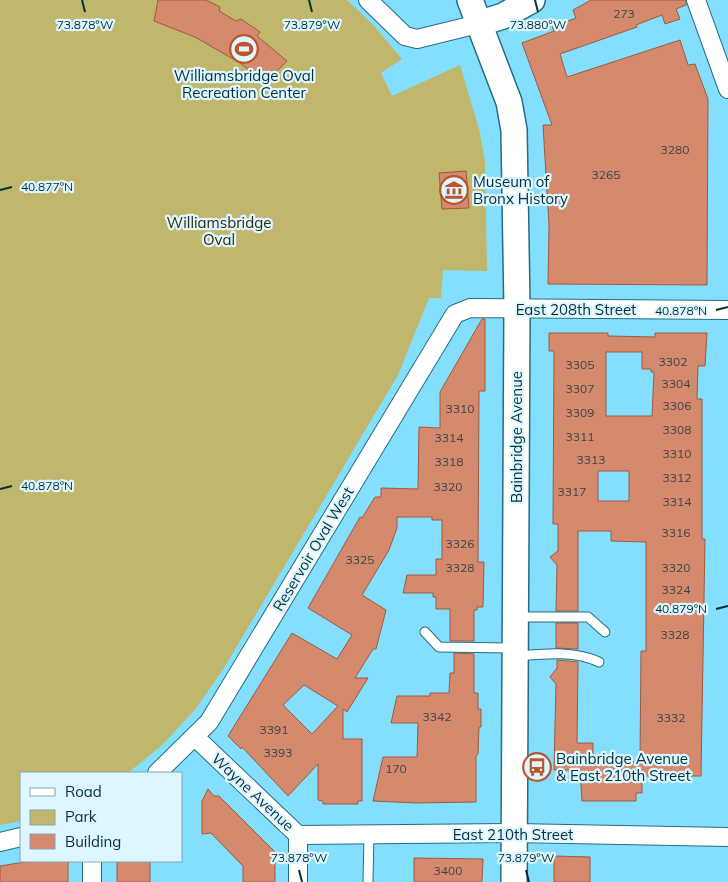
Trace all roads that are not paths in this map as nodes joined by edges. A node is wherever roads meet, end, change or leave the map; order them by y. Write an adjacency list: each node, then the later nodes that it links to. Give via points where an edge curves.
1 (368, 0): 5 (street, via 404,36 417,39)
2 (470, 0): 5 (main road, Bainbridge Avenue)
3 (532, 0): 5 (main road, via 503,16)
4 (696, 0): 6 (street)
5 (478, 24): 7 (main road, Bainbridge Avenue, via 509,102 514,130)
6 (728, 89)
7 (517, 308): 8 (street, East 208th Street); 9 (street, East 208th Street, via 470,308); 10 (main road, Bainbridge Avenue)
8 (728, 310)
9 (455, 314): 15 (street, Reservoir Oval West, via 209,722)
10 (515, 617): 12 (lane, via 588,617); 13 (main road, Bainbridge Avenue)
11 (425, 632): 13 (lane, via 439,647)
12 (605, 632)
13 (515, 652): 14 (lane, via 579,656); 17 (main road, Bainbridge Avenue)
14 (599, 662)
15 (194, 737): 16 (street, Reservoir Oval West); 19 (street, Wayne Avenue)
16 (158, 772)
17 (514, 832): 18 (street, East 210th Street); 21 (street, East 210th Street); 27 (main road, Bainbridge Avenue)
18 (369, 834): 19 (street, East 210th Street); 26 (lane)
19 (298, 835): 25 (street, Wayne Avenue)
20 (20, 837): 22 (street)
21 (728, 837)
22 (0, 842)
23 (92, 862): 24 (street)
24 (92, 882)
25 (298, 882)
26 (368, 882)
27 (514, 882)

